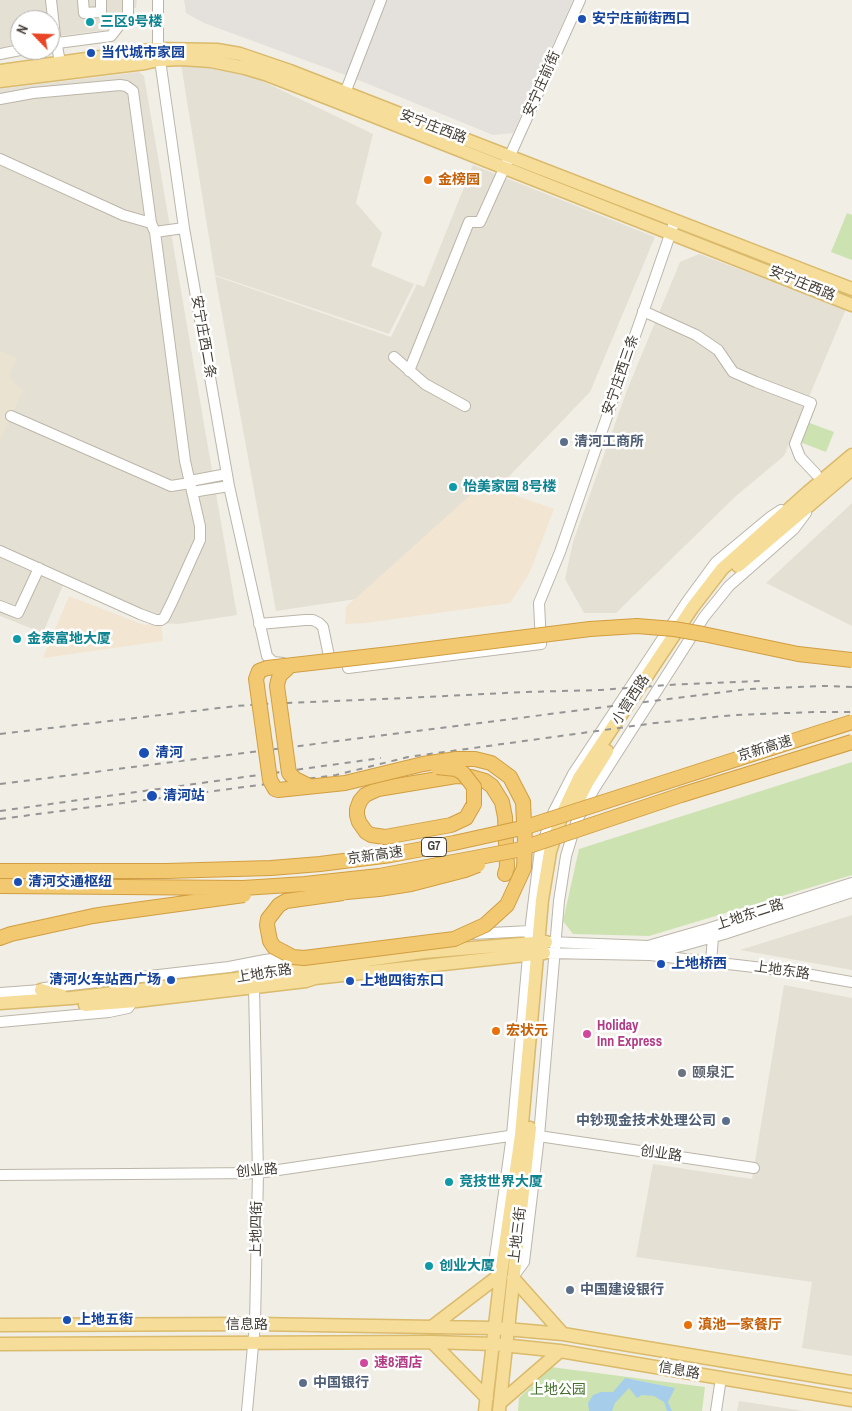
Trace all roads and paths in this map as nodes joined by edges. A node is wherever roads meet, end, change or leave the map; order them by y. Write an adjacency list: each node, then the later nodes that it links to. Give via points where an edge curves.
1 (83, 0): 2 (street, via 84,13 101,12)
2 (100, 0)
3 (128, 0): 7 (street, via 128,14 111,36)
4 (158, 0): 8 (street, 安宁庄西二条)
5 (381, 0): 12 (street)
6 (580, 0): 15 (street, 安宁庄前街)
7 (60, 42)
8 (158, 54): 9 (main road, 安宁庄西路); 11 (main road, via 145,63); 12 (main road, 安宁庄西路, via 217,50 240,54); 15 (main road, 安宁庄西路, via 229,64 265,74); 18 (street, 安宁庄西二条)
9 (60, 62): 10 (main road, 安宁庄西路)
10 (0, 71)
11 (0, 81)
12 (345, 93): 15 (main road, 安宁庄西路)
13 (0, 99): 17 (street, via 120,85 133,91)
14 (0, 159): 17 (street)
15 (507, 162): 16 (main road, 安宁庄西路); 19 (main road, 安宁庄西路); 24 (street, 安宁庄前街, via 480,222 469,222)
16 (675, 221): 19 (street, 安宁庄西三条); 20 (main road, 安宁庄西路)
17 (153, 227): 18 (street); 31 (street)
18 (184, 228): 29 (street, 安宁庄西二条)
19 (670, 233): 21 (main road, 安宁庄西路); 22 (street, 安宁庄西三条)
20 (852, 289)
21 (852, 305)
22 (643, 311): 30 (street, via 696,335 718,350 733,372 811,403 795,444 800,457); 38 (street, 安宁庄西三条, via 540,604 542,644 348,668 347,662)
23 (394, 357): 24 (street)
24 (409, 371): 25 (street, via 425,384)
25 (465, 406)
26 (11, 416): 31 (street, via 171,486)
27 (852, 455): 33 (main road, 小营西路)
28 (852, 469): 33 (main road, 小营西路)
29 (227, 474): 31 (street); 32 (street, 安宁庄西二条)
30 (816, 474)
31 (191, 485): 32 (street); 35 (street, via 200,540 161,620 140,614)
32 (229, 486): 37 (street, 安宁庄西二条)
33 (812, 496): 54 (main road, 小营西路, via 727,575 697,613 587,783 569,817 557,854); 54 (street, 小营西路, via 769,518 716,562 572,774 540,850 534,896)
34 (0, 551): 35 (street)
35 (39, 568): 36 (street, via 18,613)
36 (0, 606)
37 (259, 624): 38 (street, via 313,620 323,627); 38 (street, 安宁庄西二条, via 267,656 273,662 280,664)
38 (329, 656)
39 (852, 660): 40 (highway, bridge, via 798,654 674,629 638,626)
40 (285, 666): 44 (highway, bridge, via 277,686 289,773); 44 (highway, bridge, via 259,671 256,679 270,780 278,790)
41 (852, 722): 46 (highway, 京新高速 / G7, bridge, via 526,826 391,855 271,868)
42 (852, 742): 45 (highway, 京新高速 / G7, bridge)
43 (399, 770): 44 (highway, bridge, via 345,783); 47 (highway, bridge, via 425,767 456,769 463,773 471,781 474,804 466,818 451,826 385,837 366,832 357,815 365,795 378,789 456,776 470,777 492,786 502,802); 51 (highway, bridge, via 456,759 475,759 491,763 510,777 523,802 524,868 507,905 485,925 454,939 304,958 293,957 274,947 267,926 268,919 279,905 286,901)
44 (312, 786)
45 (517, 850): 49 (highway, 京新高速 / G7, bridge, via 379,876 306,884 234,888); 51 (highway, bridge, via 464,870 411,884)
46 (0, 871)
47 (505, 874)
48 (852, 883): 55 (street, 上地东二路)
49 (0, 886)
50 (852, 892): 52 (street, 上地东二路)
51 (343, 893): 53 (highway, bridge, via 244,895 106,914)
52 (712, 937): 55 (street, 上地东二路); 56 (street)
53 (0, 938)
54 (538, 947): 55 (street, 上地东路); 58 (main road, 上地东路); 59 (street, via 488,933 427,938); 61 (main road, 上地东路, via 423,952); 66 (main road, 上地三街); 66 (street, 上地三街)
55 (649, 950): 56 (street, 上地东路)
56 (711, 962): 57 (street, 上地东路)
57 (852, 982)
58 (254, 987): 62 (main road, 上地东路); 68 (street, 上地四街)
59 (41, 990): 60 (street); 61 (main road)
60 (0, 993)
61 (71, 998): 63 (main road, 上地东路)
62 (133, 1001): 64 (main road, 上地东路); 65 (street, via 128,1008 109,1012)
63 (0, 1003)
64 (0, 1011)
65 (0, 1022)
66 (525, 1135): 67 (street, 创业路); 68 (street, 创业路); 70 (main road, 上地三街); 70 (street, 上地三街, via 495,1257)
67 (754, 1168)
68 (258, 1173): 69 (street, 创业路); 71 (street, 上地四街)
69 (0, 1176)
70 (507, 1276): 73 (main road); 74 (main road, 上地三街); 75 (main road); 76 (main road)
71 (255, 1324): 72 (main road, 信息路); 73 (main road, 信息路); 78 (street, 上地四街)
72 (0, 1325)
73 (433, 1326): 74 (main road, 信息路)
74 (494, 1328): 75 (main road, 信息路); 80 (main road, 上地三街)
75 (508, 1329): 76 (main road, 信息路); 81 (main road)
76 (563, 1334): 84 (main road, 信息路)
77 (432, 1342): 78 (main road, 信息路); 80 (main road, 信息路); 86 (main road)
78 (254, 1343): 79 (main road, 信息路); 88 (street, 上地四街)
79 (0, 1344)
80 (493, 1344): 81 (main road, 信息路); 86 (main road, 上地三街)
81 (506, 1345): 82 (main road, 信息路); 87 (main road)
82 (560, 1351): 83 (main road, 信息路); 87 (main road)
83 (722, 1378): 85 (main road, 信息路); 89 (street)
84 (852, 1382)
85 (852, 1400)
86 (486, 1405)
87 (499, 1407)
88 (247, 1411)
89 (716, 1411)

